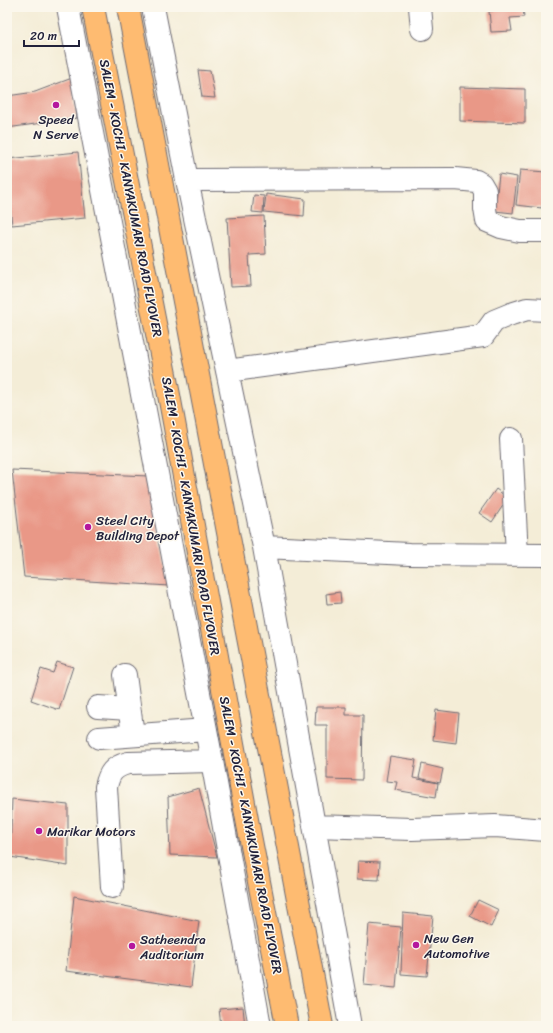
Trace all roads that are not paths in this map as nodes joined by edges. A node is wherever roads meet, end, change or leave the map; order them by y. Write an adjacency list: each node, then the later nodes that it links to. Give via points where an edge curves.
1 (68, 7): 18 (street)
2 (93, 7): 26 (highway, SALEM - KOCHI - KANYAKUMARI ROAD FLYOVER, via 170,395)
3 (128, 7): 27 (highway)
4 (153, 7): 7 (street)
5 (420, 7): 6 (street)
6 (422, 29)
7 (187, 180): 8 (street, via 476,181 485,191 486,221 501,228); 10 (street)
8 (546, 231)
9 (546, 310): 10 (street, via 527,309 511,314 494,322 483,336)
10 (227, 371): 12 (street)
11 (511, 439): 13 (street)
12 (264, 547): 13 (street, via 409,554); 22 (street)
13 (517, 555): 14 (street)
14 (546, 555)
15 (125, 674): 17 (street)
16 (98, 707): 17 (street)
17 (129, 709): 19 (street)
18 (206, 730): 19 (street); 21 (street)
19 (133, 735): 20 (street)
20 (99, 738)
21 (212, 761): 24 (street, via 128,763 113,770 106,787); 25 (street)
22 (314, 826): 23 (street, via 412,829 495,826); 28 (street)
23 (546, 830)
24 (112, 888)
25 (260, 1026)
26 (287, 1026)
27 (322, 1026)
28 (350, 1026)

